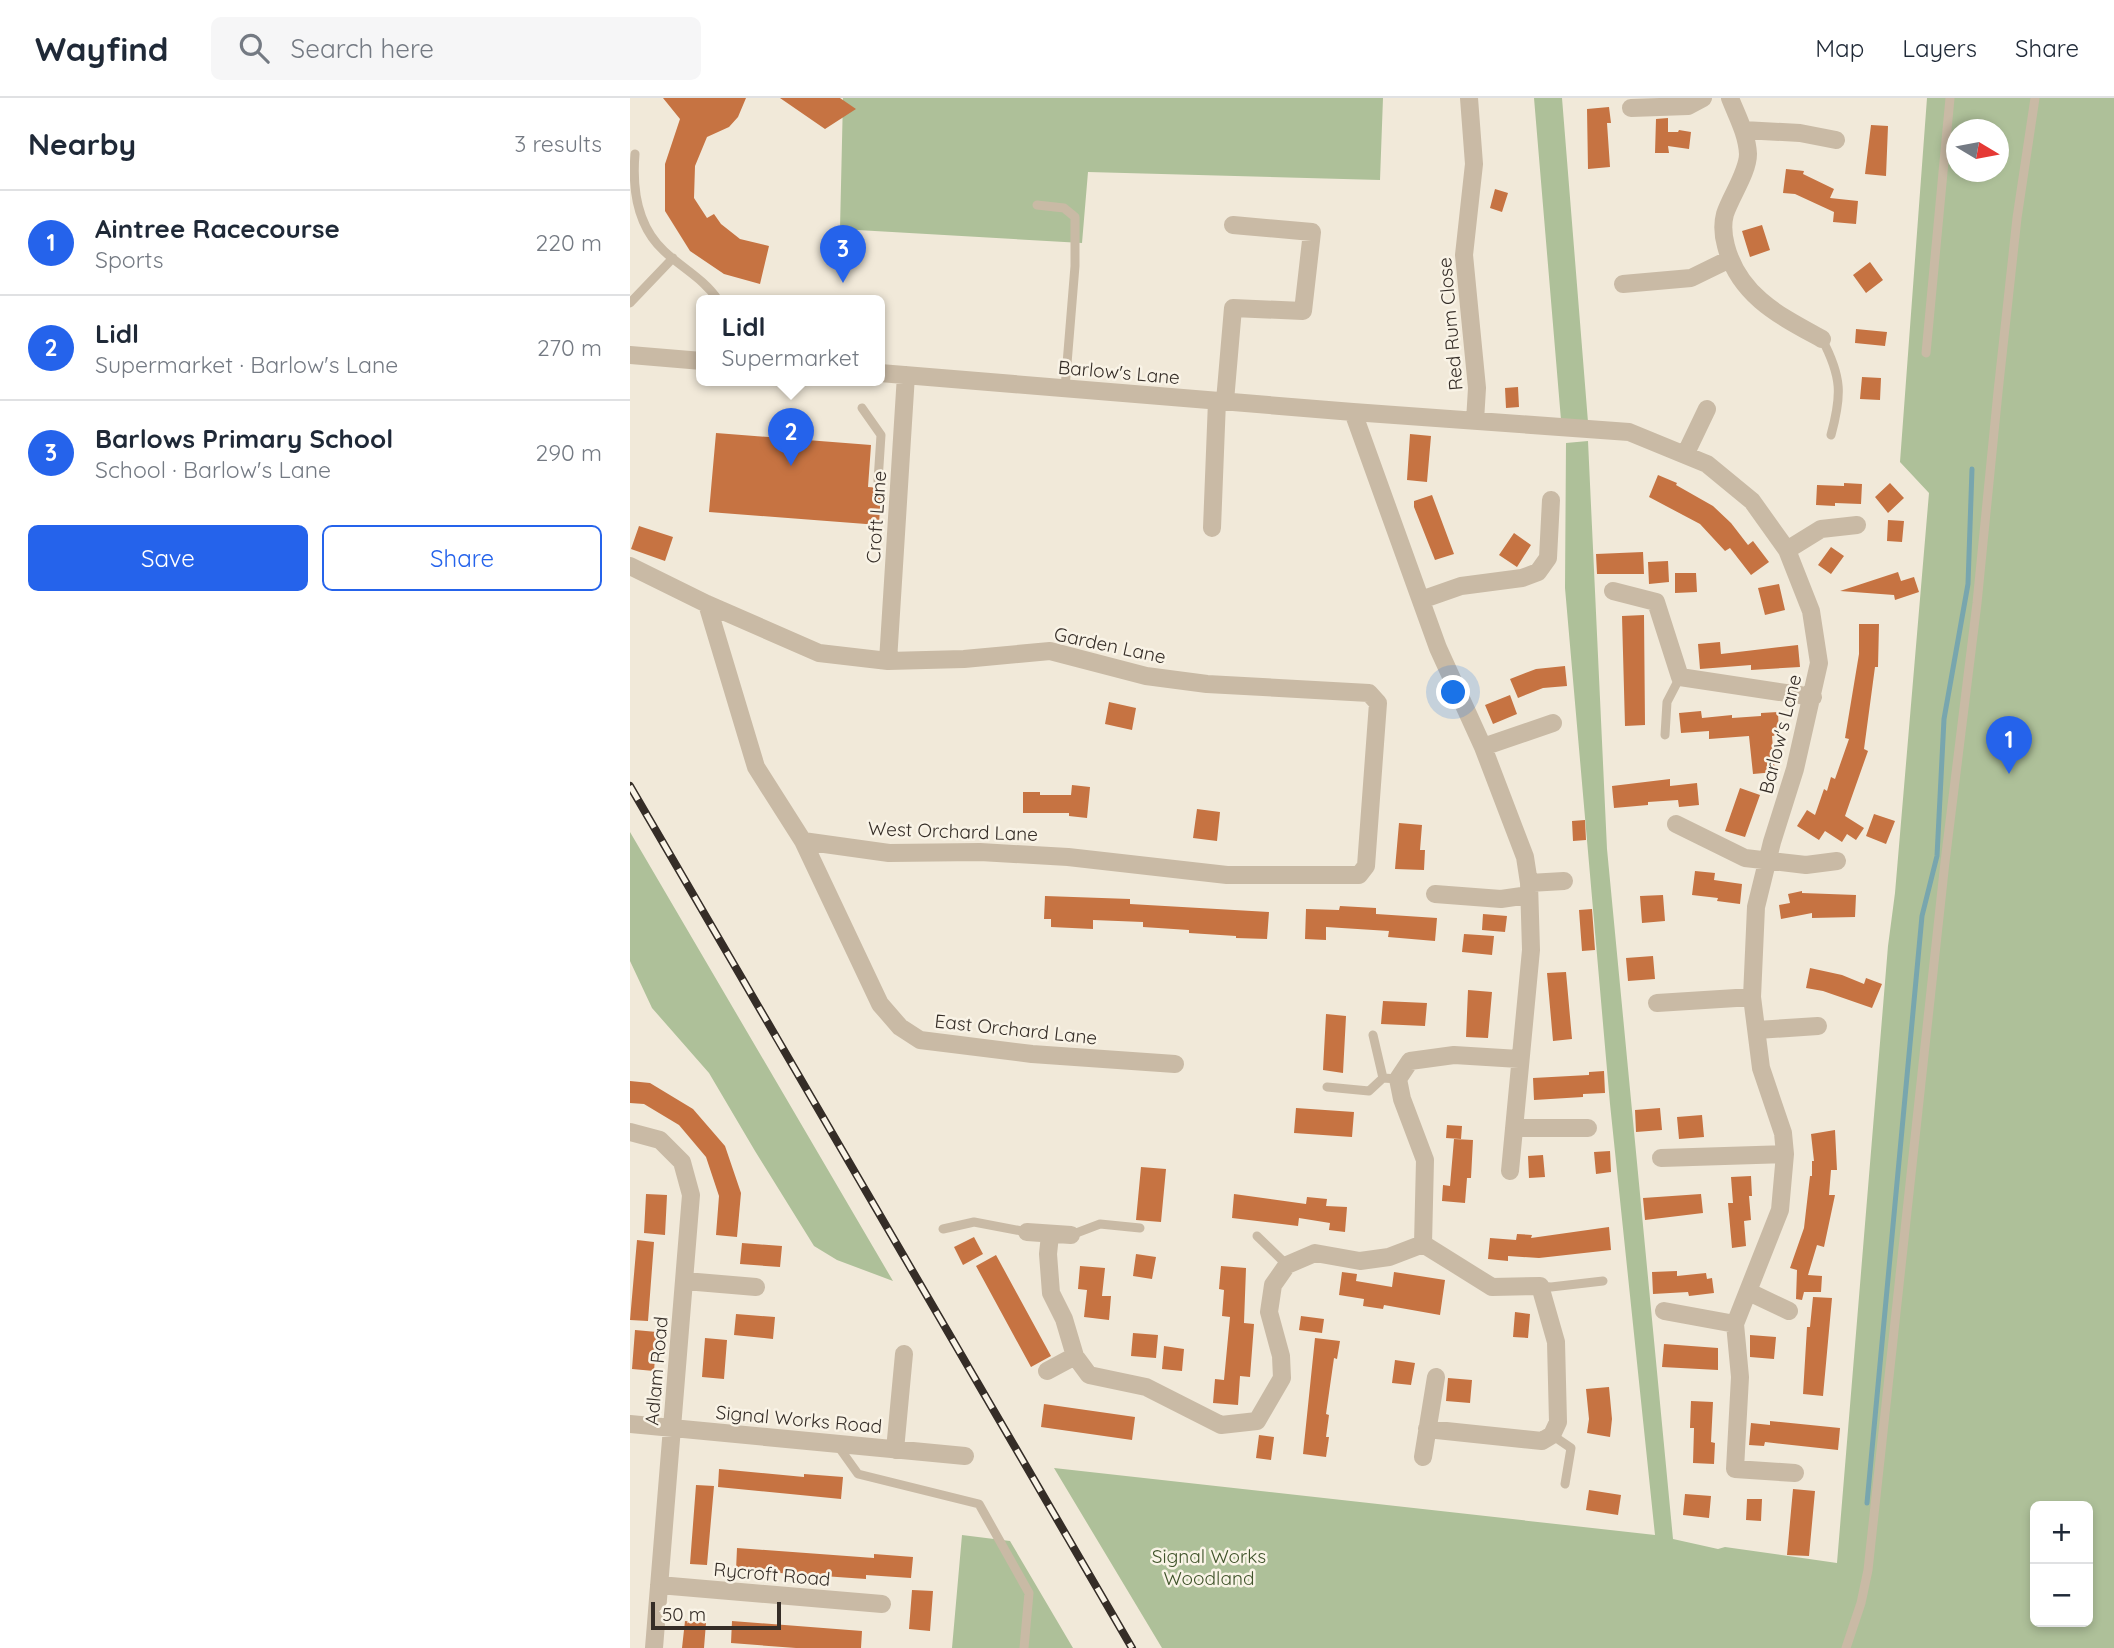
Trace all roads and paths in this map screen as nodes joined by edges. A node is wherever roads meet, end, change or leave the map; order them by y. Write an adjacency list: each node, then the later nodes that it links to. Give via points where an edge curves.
1 (1469, 98): 28 (street, Red Rum Close, via 1474,164 1464,255 1477,388)
2 (1703, 98): 6 (street, via 1688,106)
3 (1730, 98): 7 (street)
4 (1950, 98): 18 (lane)
5 (2035, 98): 103 (lane, via 2017,218 1868,1570)
6 (1631, 107)
7 (1743, 130): 8 (street); 13 (street, via 1748,156 1725,215 1723,233)
8 (1836, 140)
9 (635, 154): 12 (lane, via 633,180 642,221)
10 (1037, 205): 23 (lane, via 1064,208 1075,218)
11 (1233, 225): 24 (street, via 1312,232 1303,311 1233,308)
12 (673, 258): 15 (lane); 16 (lane)
13 (1730, 259): 14 (street, via 1691,278); 17 (street, via 1745,286 1780,316)
14 (1623, 284)
15 (714, 295)
16 (630, 303)
17 (1822, 339): 29 (lane, via 1840,391)
18 (1926, 354)
19 (630, 355): 20 (street)
20 (696, 360)
21 (885, 373): 22 (street, Barlow's Lane)
22 (906, 375): 23 (street, Barlow's Lane); 40 (street, Croft Lane)
23 (1065, 388): 24 (street, Barlow's Lane)
24 (1221, 401): 27 (street, Barlow's Lane); 34 (street)
25 (862, 408): 31 (lane, via 881,435)
26 (1707, 409): 30 (street)
27 (1353, 412): 28 (street, Barlow's Lane); 38 (street)
28 (1475, 421): 30 (street, Barlow's Lane, via 1629,432)
29 (1831, 436)
30 (1685, 455): 35 (street, Barlow's Lane, via 1707,464 1752,501)
31 (878, 481)
32 (1551, 500): 38 (street, via 1548,558 1538,572 1461,586)
33 (1857, 525): 35 (street, via 1821,529)
34 (1212, 528)
35 (1787, 550): 42 (street, Barlow's Lane, via 1811,611 1819,663)
36 (630, 566): 39 (street, Garden Lane)
37 (1612, 591): 41 (street, via 1656,602)
38 (1421, 600): 45 (street)
39 (707, 604): 40 (street, Garden Lane, via 818,653); 47 (street, via 756,767)
40 (888, 661): 50 (street, Garden Lane, via 1050,651 1146,676 1207,684 1369,692 1378,703 1366,866)
41 (1680, 677): 42 (street); 44 (lane, via 1667,702)
42 (1813, 697): 48 (street, Barlow's Lane)
43 (1553, 723): 45 (street)
44 (1665, 735)
45 (1483, 747): 52 (street, via 1525,858)
46 (1676, 824): 48 (street, via 1745,858)
47 (803, 841): 50 (street, West Orchard Lane, via 889,853 1055,856 1227,875); 60 (street, East Orchard Lane, via 880,1003 900,1027 920,1040 1032,1054)
48 (1767, 860): 49 (street); 54 (street, Barlow's Lane, via 1756,907)
49 (1837, 861)
50 (1359, 875)
51 (1564, 881): 52 (street)
52 (1529, 889): 53 (street, via 1501,899); 59 (street, via 1531,950)
53 (1435, 894)
54 (1752, 997): 55 (street); 57 (street, Barlow's Lane)
55 (1657, 1003)
56 (1818, 1026): 57 (street)
57 (1757, 1030): 66 (street, Barlow's Lane, via 1761,1068 1783,1133)
58 (1373, 1035): 61 (lane)
59 (1519, 1059): 61 (street, via 1454,1055 1410,1061); 63 (street)
60 (1175, 1063)
61 (1390, 1078): 62 (lane, via 1369,1091); 75 (street, via 1424,1160)
62 (1326, 1087)
63 (1514, 1128): 64 (street); 68 (street)
64 (1588, 1128)
65 (630, 1132): 77 (street, Adlam Road, via 660,1140 682,1162 691,1195)
66 (1785, 1154): 67 (street); 81 (street, Barlow's Lane, via 1780,1210)
67 (1661, 1158)
68 (1510, 1171)
69 (943, 1228): 71 (lane, via 974,1222)
70 (1140, 1228): 73 (lane, via 1100,1224)
71 (1027, 1232): 72 (street)
72 (1050, 1235): 73 (street); 86 (street, via 1051,1293)
73 (1071, 1236)
74 (1257, 1236): 76 (lane)
75 (1423, 1244): 76 (street, via 1360,1261 1315,1253); 79 (street, via 1492,1287)
76 (1287, 1265): 86 (street, via 1273,1285 1269,1312 1282,1378 1256,1421 1221,1425 1146,1387 1089,1375)
77 (685, 1281): 80 (street); 90 (street, Adlam Road)
78 (1602, 1281): 79 (lane)
79 (1540, 1286): 92 (street, via 1556,1342 1558,1422)
80 (756, 1287)
81 (1749, 1292): 83 (street); 84 (street, Barlow's Lane)
82 (1664, 1311): 84 (street)
83 (1789, 1311)
84 (1735, 1324): 97 (street, Barlow's Lane, via 1740,1377 1735,1469)
85 (904, 1354): 94 (street)
86 (1075, 1356): 87 (street)
87 (1047, 1371)
88 (1436, 1377): 91 (street)
89 (630, 1424): 90 (street, Signal Works Road)
90 (671, 1428): 93 (street, Signal Works Road); 99 (street, Adlam Road)
91 (1427, 1429): 92 (street, via 1542,1441); 96 (street)
92 (1552, 1435): 98 (lane, via 1570,1448)
93 (836, 1444): 94 (street, Signal Works Road); 102 (lane, via 858,1474 979,1504 1029,1593)
94 (895, 1450): 95 (street, Signal Works Road)
95 (965, 1455)
96 (1423, 1457)
97 (1795, 1473)
98 (1565, 1484)
99 (659, 1585): 100 (street, Rycroft Road); 101 (street, Adlam Road)
100 (882, 1604)
101 (654, 1648)
102 (1024, 1648)
103 (1846, 1648)

